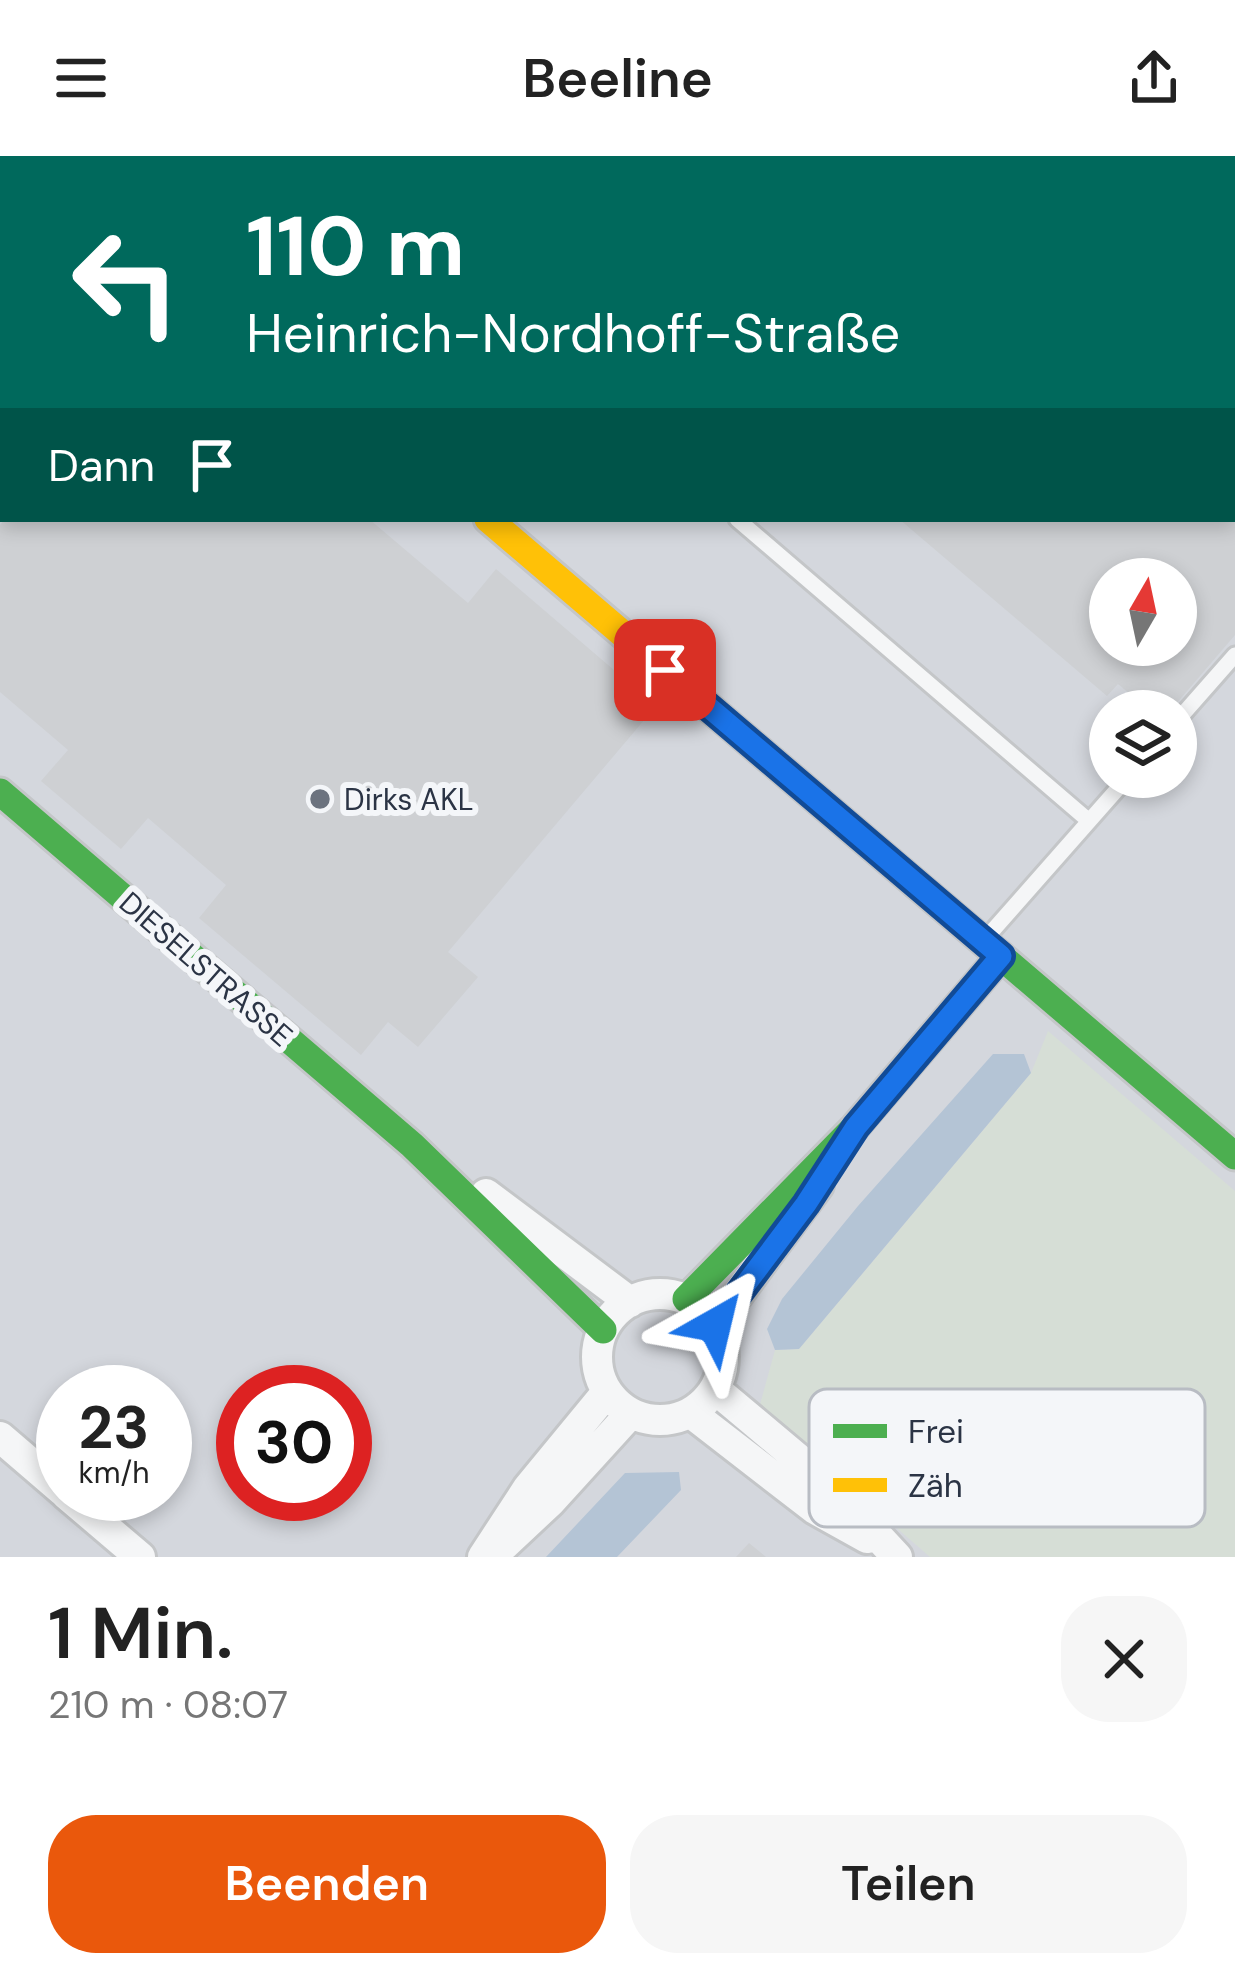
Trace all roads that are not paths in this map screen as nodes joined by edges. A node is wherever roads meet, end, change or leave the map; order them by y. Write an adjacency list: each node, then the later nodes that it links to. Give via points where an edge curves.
1 (492, 522): 8 (street)
2 (740, 522): 7 (lane)
3 (1235, 655): 4 (lane)
4 (1197, 698)
5 (0, 792): 10 (street, DIESELSTRASSE)
6 (1109, 798): 7 (lane)
7 (1089, 821): 8 (lane)
8 (992, 949): 9 (street); 11 (street)
9 (856, 1127): 12 (street); 14 (street)
10 (412, 1145): 13 (street, DIESELSTRASSE); 15 (street, DIESELSTRASSE)
11 (1235, 1156)
12 (686, 1299): 13 (street, via 658,1294); 14 (street)
13 (630, 1302): 15 (street)
14 (715, 1325): 16 (street, via 724,1350)
15 (603, 1330): 17 (street, via 597,1362)
16 (716, 1389): 19 (street); 22 (street)
17 (607, 1392): 18 (street); 29 (street, via 529,1488)
18 (631, 1413): 19 (street, via 661,1420); 29 (street)
19 (692, 1413): 23 (street)
20 (0, 1437): 21 (street)
21 (36, 1467)
22 (809, 1469)
23 (809, 1504)
24 (98, 1521): 28 (street)
25 (846, 1527): 27 (street)
26 (868, 1527): 27 (street)
27 (892, 1553)
28 (140, 1557)
29 (487, 1557)

